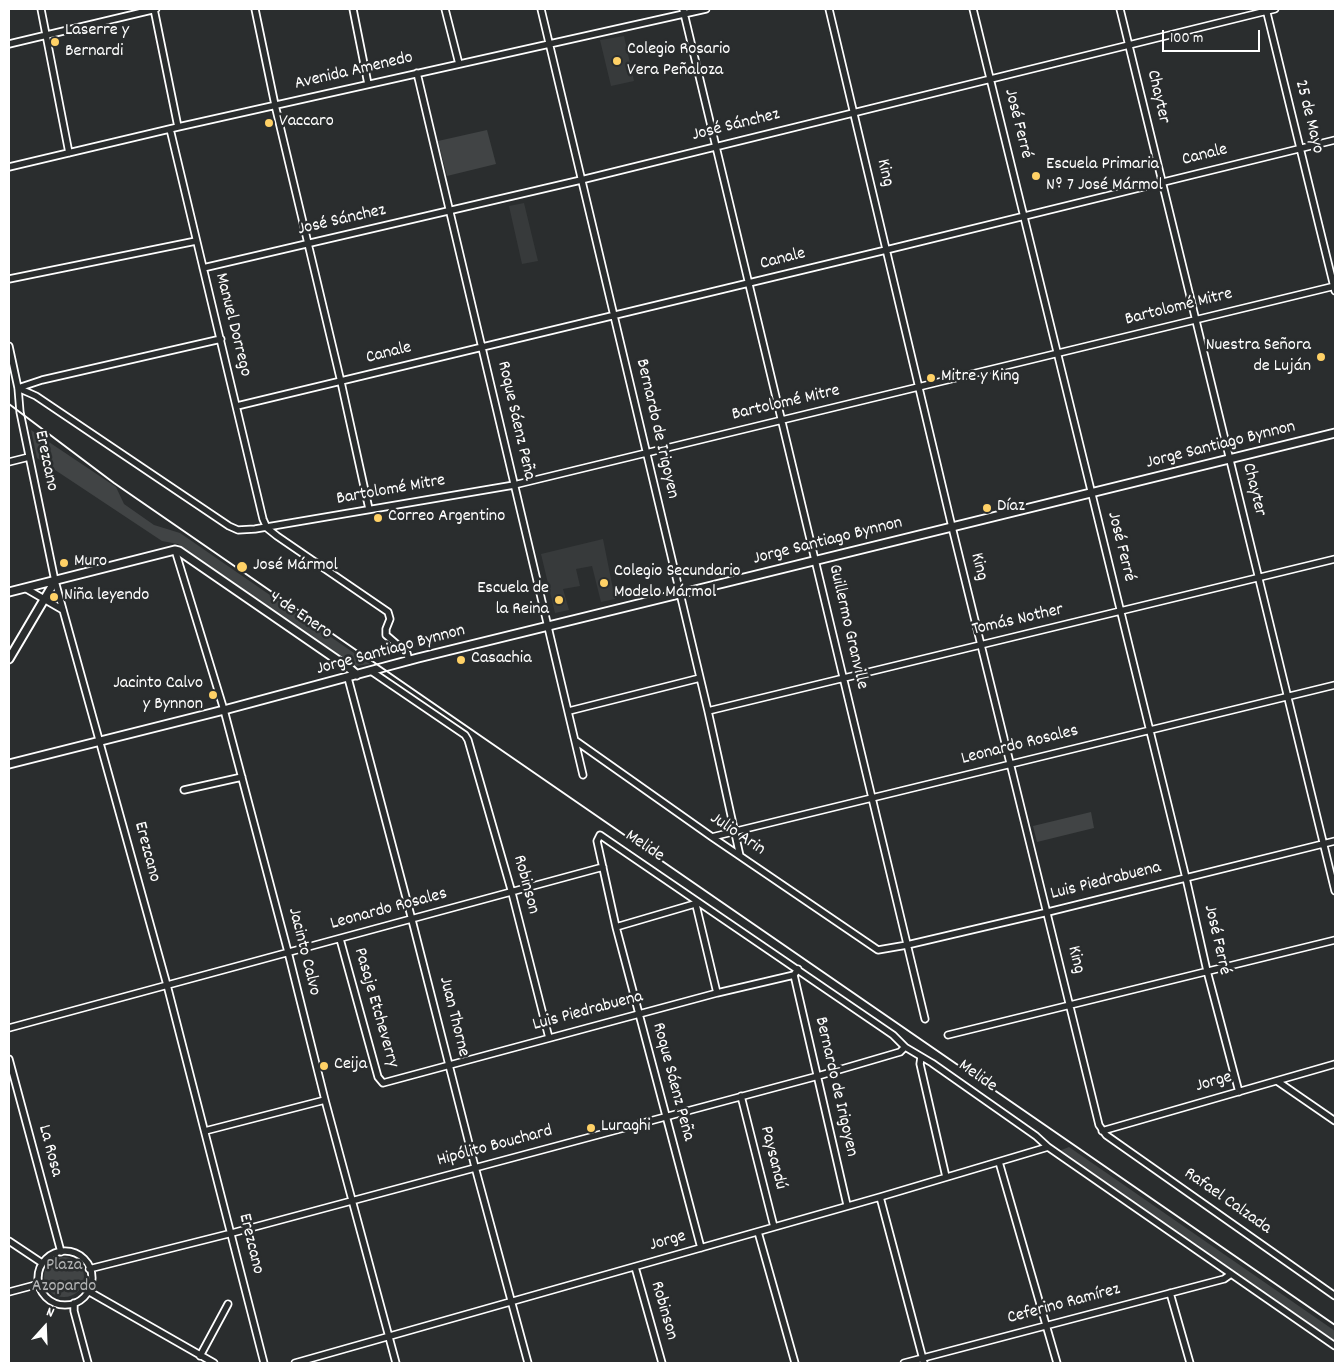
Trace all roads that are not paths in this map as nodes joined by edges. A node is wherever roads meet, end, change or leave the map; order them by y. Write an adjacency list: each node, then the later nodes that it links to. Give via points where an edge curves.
1 (40, 9): 14 (street)
2 (155, 9): 14 (street); 24 (street)
3 (255, 9): 22 (street)
4 (353, 9): 21 (street)
5 (445, 9): 18 (street)
6 (541, 9): 16 (street, Bernardo de Irigoyen)
7 (706, 9): 13 (street, Avenida Amenedo)
8 (829, 9): 23 (street, King)
9 (973, 9): 20 (street, José Ferré)
10 (1120, 9): 17 (street, Chayter)
11 (1275, 9): 12 (street, José Sánchez)
12 (1266, 10): 17 (street, José Sánchez); 28 (street, 25 de Mayo)
13 (683, 11): 16 (street, Avenida Amenedo); 27 (street, Guillermo Granville)
14 (46, 35): 15 (street); 29 (street)
15 (9, 44)
16 (549, 44): 18 (street, Avenida Amenedo); 31 (street, Bernardo de Irigoyen)
17 (1129, 44): 20 (street, José Sánchez); 32 (street, Chayter)
18 (459, 64): 19 (street, Avenida Amenedo)
19 (417, 73): 21 (street, Avenida Amenedo); 33 (street, Roque Sáenz Peña)
20 (990, 79): 23 (street, José Sánchez); 34 (street, José Ferré)
21 (368, 84): 22 (street, Avenida Amenedo)
22 (275, 105): 24 (street, Avenida Amenedo); 36 (street)
23 (854, 112): 27 (street, José Sánchez); 37 (street, King)
24 (178, 127): 25 (street, Avenida Amenedo)
25 (170, 129): 29 (street, Avenida Amenedo); 35 (street, Manuel Dorrego)
26 (1335, 140): 28 (street, Canale)
27 (717, 147): 31 (street, José Sánchez); 40 (street, Guillermo Granville)
28 (1300, 149): 32 (street, Canale); 41 (street, 25 de Mayo)
29 (69, 153): 30 (street, Avenida Amenedo)
30 (9, 167)
31 (581, 180): 33 (street, José Sánchez); 42 (street, Bernardo de Irigoyen)
32 (1162, 182): 34 (street, Canale); 43 (street, Chayter)
33 (449, 211): 36 (street, José Sánchez); 46 (street, Roque Sáenz Peña)
34 (1024, 216): 37 (street, Canale); 47 (street, José Ferré)
35 (196, 241): 38 (street, Manuel Dorrego); 39 (street)
36 (308, 244): 38 (street, José Sánchez); 48 (street)
37 (886, 250): 40 (street, Canale); 50 (street, King)
38 (203, 268): 44 (street, Manuel Dorrego)
39 (9, 280)
40 (748, 284): 42 (street, Canale); 52 (street, Guillermo Granville)
41 (1335, 288): 43 (street, Bartolomé Mitre)
42 (614, 316): 46 (street, Canale); 54 (street, Bernardo de Irigoyen)
43 (1195, 320): 47 (street, Bartolomé Mitre); 56 (street, Chayter)
44 (221, 339): 49 (street); 51 (street, Manuel Dorrego)
45 (9, 346): 49 (street, Erezcano)
46 (482, 346): 48 (street, Canale); 58 (street, Roque Sáenz Peña)
47 (1057, 354): 50 (street, Bartolomé Mitre); 59 (street, José Ferré)
48 (341, 382): 51 (street, Canale); 60 (street)
49 (18, 388): 55 (street, Erezcano); 62 (street, Bartolomé Mitre, via 36,396 229,526 238,530)
50 (919, 388): 52 (street, Bartolomé Mitre); 61 (street, King)
51 (237, 406): 62 (street, Manuel Dorrego)
52 (781, 421): 54 (street, Bartolomé Mitre); 65 (street, Guillermo Granville)
53 (1335, 433): 56 (street, Jorge Santiago Bynnon)
54 (646, 452): 58 (street, Bartolomé Mitre); 70 (street, Bernardo de Irigoyen)
55 (29, 457): 57 (street); 67 (street, Erezcano)
56 (1230, 459): 59 (street, Jorge Santiago Bynnon); 66 (street, Chayter)
57 (9, 462)
58 (514, 485): 60 (street, Bartolomé Mitre); 74 (street, Roque Sáenz Peña)
59 (1091, 493): 61 (street, Jorge Santiago Bynnon); 73 (street, José Ferré)
60 (369, 509): 62 (street, Bartolomé Mitre)
61 (952, 527): 65 (street, Jorge Santiago Bynnon); 75 (street, King)
62 (267, 528): 77 (street, via 388,612 390,618 386,635 407,653)
63 (175, 550): 67 (street); 79 (street, 4 de Enero); 85 (street, Jacinto Calvo)
64 (1335, 559): 66 (street, Tomás Nother)
65 (816, 561): 70 (street, Jorge Santiago Bynnon); 82 (street, Guillermo Granville)
66 (1259, 578): 73 (street, Tomás Nother); 84 (street, Chayter)
67 (55, 581): 68 (street); 71 (street); 72 (street, Erezcano)
68 (25, 588): 69 (street); 71 (street)
69 (9, 592)
70 (680, 595): 74 (street, Jorge Santiago Bynnon); 81 (street, Bernardo de Irigoyen)
71 (43, 599): 72 (street); 76 (street)
72 (63, 610): 89 (street, Erezcano)
73 (1121, 612): 75 (street, Tomás Nother); 88 (street, José Ferré)
74 (548, 627): 77 (street, Jorge Santiago Bynnon); 86 (street, Roque Sáenz Peña)
75 (982, 645): 82 (street, Tomás Nother); 91 (street, King)
76 (9, 659)
77 (410, 660): 78 (street, Jorge Santiago Bynnon)
78 (371, 671): 79 (street, Jorge Santiago Bynnon); 106 (street, Robinson, via 468,740)
79 (357, 675): 80 (street, Jorge Santiago Bynnon)
80 (348, 678): 85 (street, Jorge Santiago Bynnon); 109 (street, Juan Thorne)
81 (700, 678): 86 (street); 87 (street, Bernardo de Irigoyen)
82 (843, 678): 87 (street, Tomás Nother); 96 (street, Guillermo Granville)
83 (1335, 685): 84 (street, Leonardo Rosales)
84 (1288, 696): 88 (street, Leonardo Rosales); 101 (street, Chayter)
85 (224, 710): 89 (street, Jorge Santiago Bynnon); 94 (street, Jacinto Calvo)
86 (569, 711): 90 (street, Roque Sáenz Peña)
87 (708, 711): 97 (street, Bernardo de Irigoyen)
88 (1149, 730): 91 (street, Leonardo Rosales); 104 (street, José Ferré)
89 (100, 741): 92 (street, Jorge Santiago Bynnon); 119 (street, Erezcano)
90 (576, 741): 93 (street, Roque Sáenz Peña); 99 (street, Julio Arin)
91 (1011, 763): 96 (street, Leonardo Rosales); 108 (street, King)
92 (9, 764)
93 (583, 775)
94 (242, 777): 95 (street); 115 (street, Jacinto Calvo)
95 (184, 790)
96 (872, 798): 97 (street, Leonardo Rosales); 113 (street, Guillermo Granville)
97 (735, 831): 99 (street, Leonardo Rosales); 102 (street, Bernardo de Irigoyen)
98 (600, 835): 103 (street, Roque Sáenz Peña, via 597,841); 107 (street, Melide)
99 (712, 837): 102 (street, Julio Arin)
100 (1335, 841): 101 (street, Luis Piedrabuena)
101 (1324, 844): 104 (street, Luis Piedrabuena); 105 (street, Chayter)
102 (740, 856): 114 (street, Julio Arin)
103 (603, 867): 106 (street, Leonardo Rosales); 110 (street, Roque Sáenz Peña)
104 (1186, 878): 108 (street, Luis Piedrabuena); 117 (street, José Ferré)
105 (1335, 891)
106 (512, 893): 109 (street, Leonardo Rosales); 126 (street, Robinson)
107 (698, 904): 110 (street); 116 (street, Melide); 120 (street)
108 (1048, 912): 113 (street, Luis Piedrabuena); 121 (street, King)
109 (412, 920): 111 (street, Leonardo Rosales); 131 (street, Juan Thorne)
110 (616, 927): 122 (street, Roque Sáenz Peña)
111 (340, 939): 115 (street, Leonardo Rosales); 134 (street, Pasaje Etcheverry, via 378,1077)
112 (1335, 940): 117 (street)
113 (907, 945): 114 (street, Luis Piedrabuena); 123 (street, Guillermo Granville)
114 (882, 950)
115 (288, 952): 119 (street, Leonardo Rosales); 137 (street, Jacinto Calvo)
116 (798, 969): 118 (street); 127 (street, Melide, via 893,1035)
117 (1207, 971): 121 (street); 135 (street, José Ferré)
118 (794, 975): 120 (street, Luis Piedrabuena); 132 (street, Bernardo de Irigoyen)
119 (167, 985): 124 (street, Leonardo Rosales); 140 (street, Erezcano)
120 (717, 993): 122 (street, Luis Piedrabuena)
121 (1070, 1005): 125 (street); 141 (street, King)
122 (639, 1015): 126 (street, Luis Piedrabuena); 138 (street, Roque Sáenz Peña)
123 (925, 1019)
124 (9, 1028)
125 (948, 1035)
126 (549, 1038): 131 (street, Luis Piedrabuena)
127 (905, 1047): 128 (street, Melide); 132 (street, Hipólito Bouchard, via 900,1052)
128 (921, 1057): 142 (street, Melide); 145 (street)
129 (9, 1059): 154 (street, La Rosa)
130 (1335, 1064): 133 (street, Jorge)
131 (450, 1066): 134 (street, Luis Piedrabuena); 144 (street, Juan Thorne)
132 (818, 1076): 136 (street, Hipólito Bouchard); 148 (street, Bernardo de Irigoyen)
133 (1277, 1081): 135 (street, Jorge); 139 (street)
134 (383, 1083)
135 (1239, 1092): 141 (street, Jorge)
136 (741, 1096): 138 (street, Hipólito Bouchard); 149 (street, Paysandú)
137 (325, 1100): 140 (street); 147 (street, Jacinto Calvo)
138 (665, 1116): 144 (street, Hipólito Bouchard); 153 (street, Roque Sáenz Peña)
139 (1335, 1121)
140 (205, 1131): 151 (street, Erezcano)
141 (1102, 1131): 163 (street, Rafael Calzada)
142 (1048, 1147): 143 (street, Jorge); 158 (street, Melide)
143 (999, 1162): 145 (street, Jorge); 167 (street)
144 (475, 1167): 147 (street, Hipólito Bouchard); 164 (street, Juan Thorne)
145 (946, 1177): 146 (street, Jorge)
146 (880, 1197): 148 (street, Jorge); 171 (street)
147 (354, 1200): 151 (street, Hipólito Bouchard); 168 (street, Jacinto Calvo)
148 (848, 1205): 149 (street, Jorge)
149 (774, 1227): 150 (street, Jorge)
150 (758, 1232): 153 (street, Jorge); 179 (street)
151 (232, 1233): 157 (street, Hipólito Bouchard); 174 (street, Erezcano)
152 (9, 1241): 155 (street)
153 (701, 1248): 156 (street, Jorge)
154 (61, 1252): 155 (street, via 52,1254); 157 (street, via 76,1254)
155 (42, 1263): 159 (street)
156 (635, 1267): 164 (street, Jorge); 178 (street, Robinson)
157 (89, 1269): 160 (street, via 91,1282)
158 (1231, 1274): 162 (street, Ceferino Ramírez, via 1224,1279); 169 (street, Melide)
159 (39, 1284): 161 (street); 165 (street, via 50,1301)
160 (88, 1291): 165 (street); 170 (street)
161 (9, 1292)
162 (1170, 1293): 167 (street, Ceferino Ramírez); 182 (street)
163 (1335, 1296)
164 (511, 1302): 168 (street, Jorge); 177 (street, Juan Thorne)
165 (74, 1303): 172 (street)
166 (228, 1304): 170 (street)
167 (1046, 1325): 171 (street, Ceferino Ramírez); 181 (street)
168 (389, 1336): 175 (street, Jorge); 176 (street, Jacinto Calvo)
169 (1335, 1346)
170 (200, 1356): 173 (street)
171 (923, 1361): 180 (street, Ceferino Ramírez)
172 (88, 1363)
173 (214, 1363)
174 (264, 1363)
175 (295, 1363)
176 (396, 1363)
177 (528, 1363)
178 (662, 1363)
179 (795, 1363)
180 (904, 1363)
181 (1057, 1363)
182 (1190, 1363)

